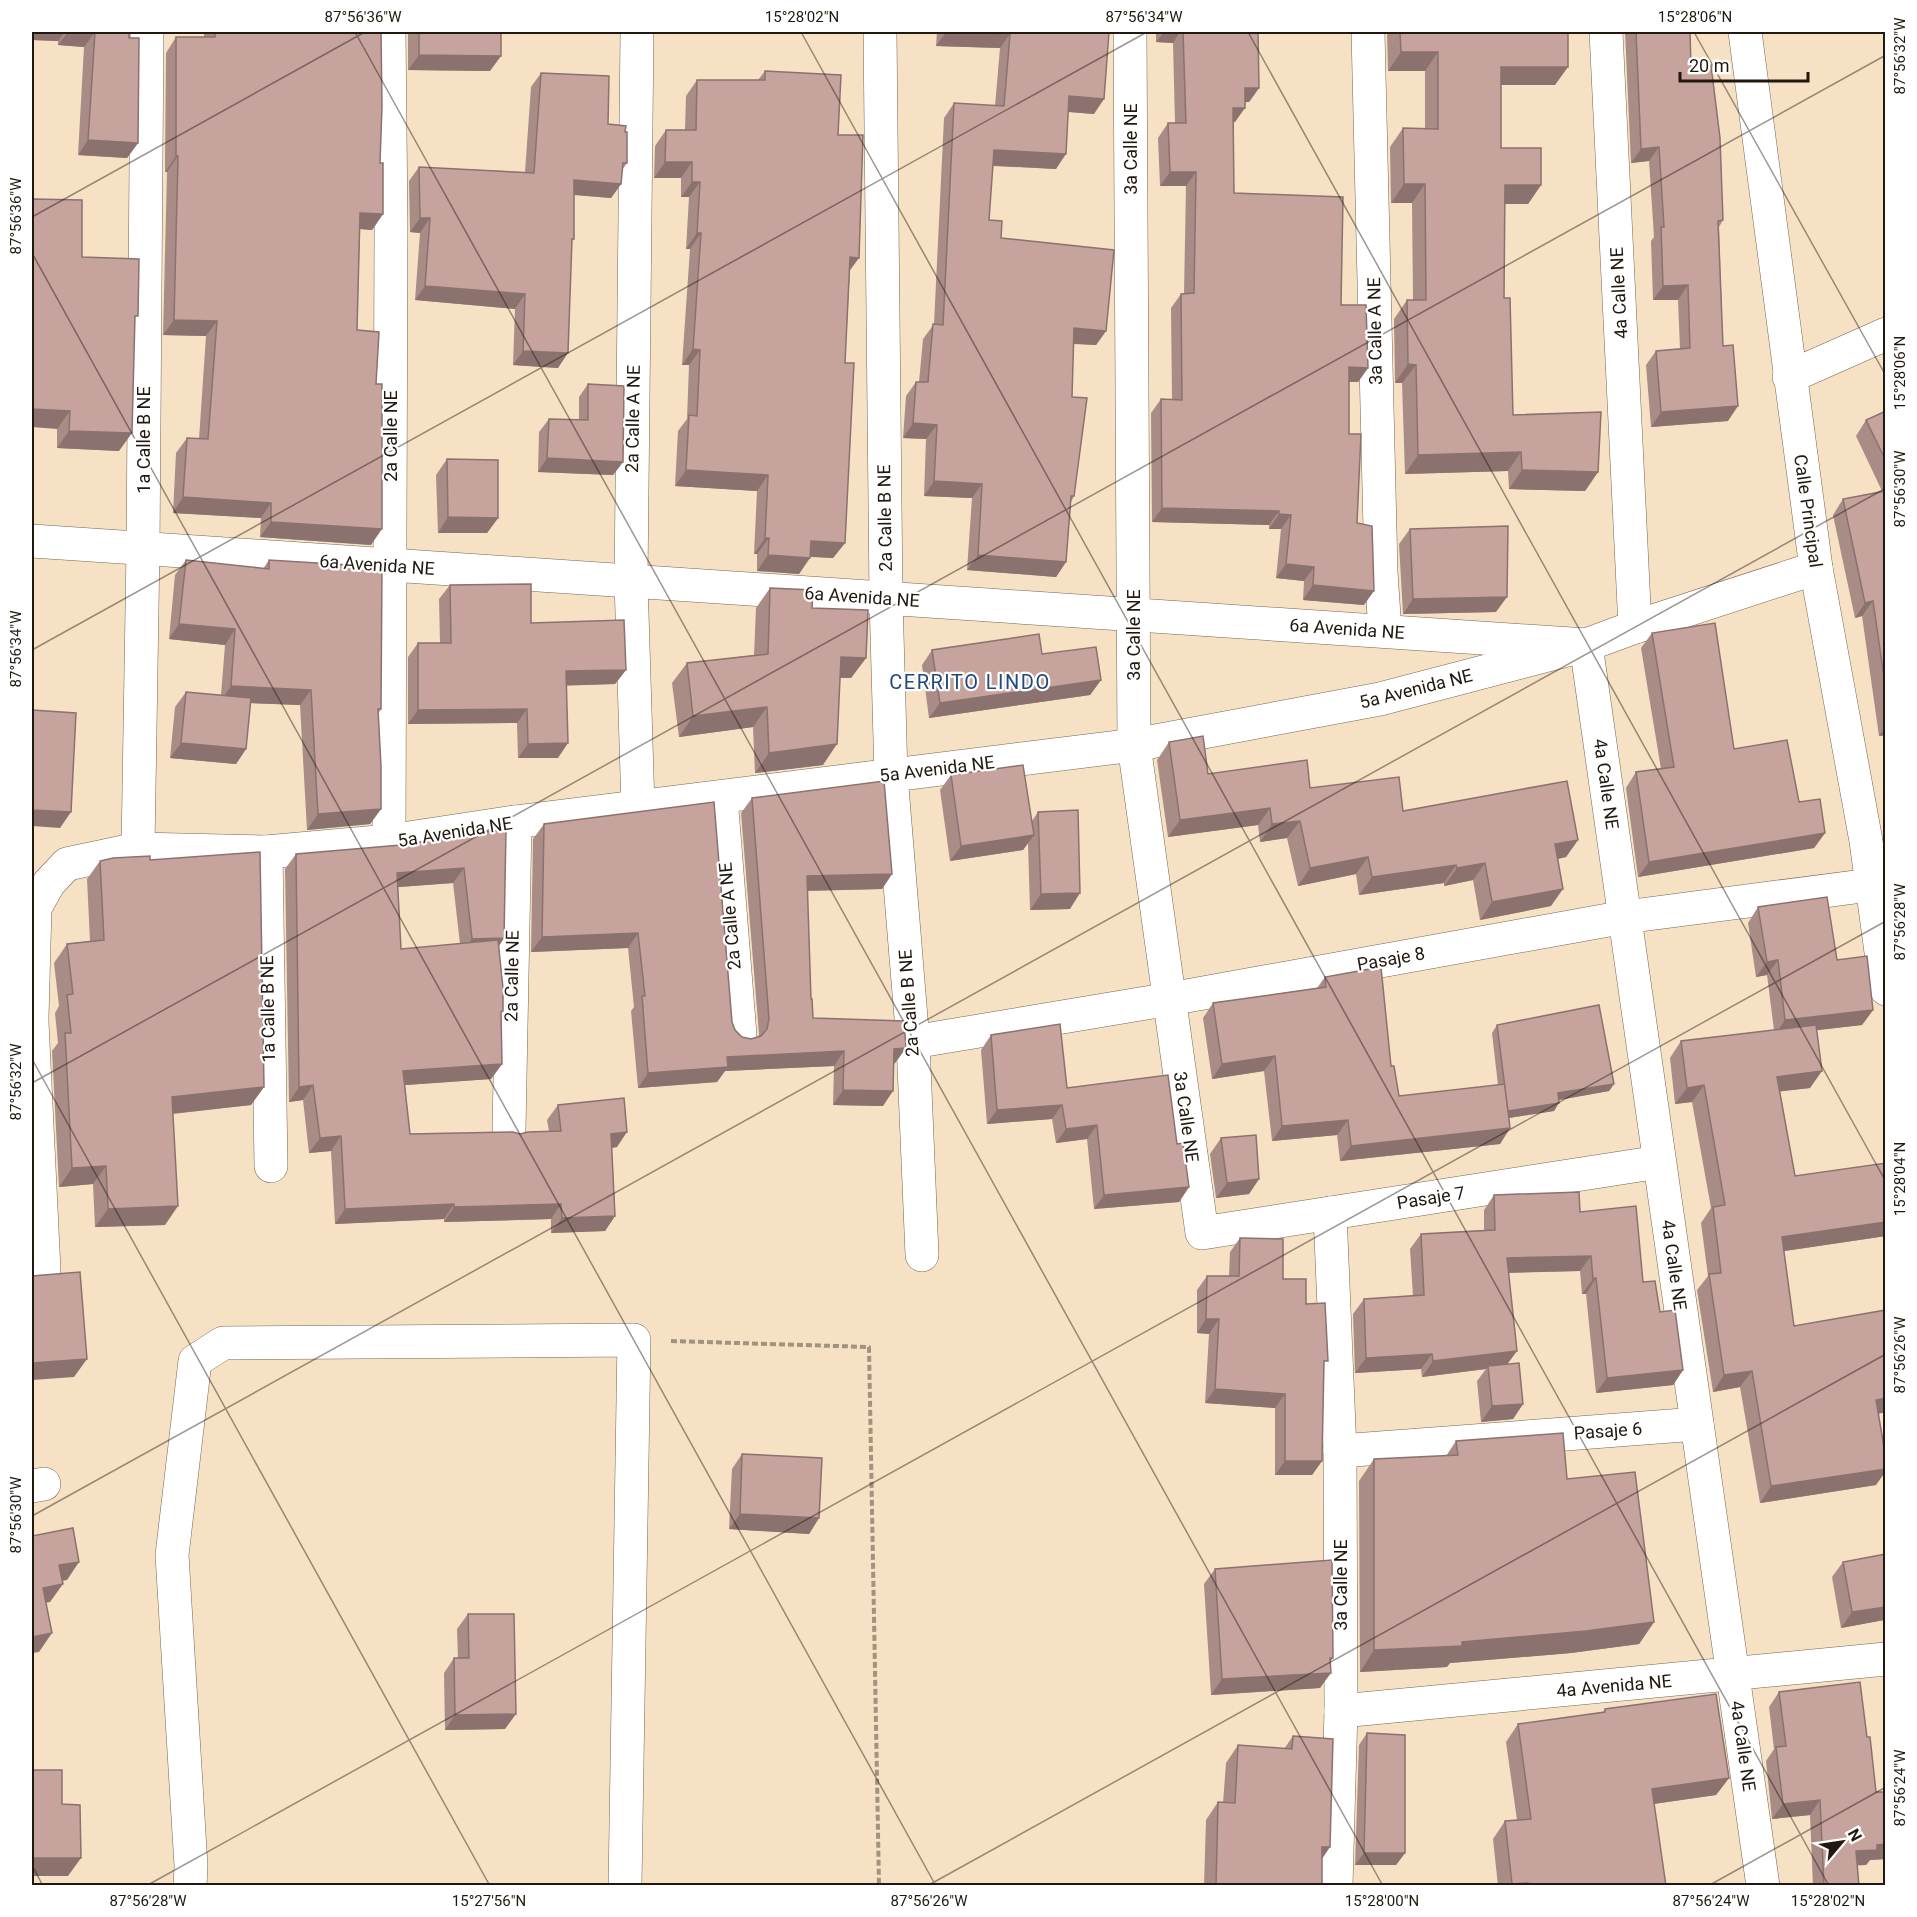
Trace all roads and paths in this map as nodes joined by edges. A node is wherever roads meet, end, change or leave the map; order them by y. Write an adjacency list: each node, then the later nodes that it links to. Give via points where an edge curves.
1 (147, 32): 12 (street, 1a Calle B NE)
2 (389, 32): 13 (street, 2a Calle NE)
3 (638, 32): 15 (street, 2a Calle A NE)
4 (880, 32): 16 (street, 2a Calle B NE)
5 (1130, 32): 17 (street, 3a Calle NE)
6 (1368, 32): 19 (street, 3a Calle A NE)
7 (1606, 32): 18 (street, 4a Calle NE)
8 (1745, 32): 10 (street, Calle Principal)
9 (1886, 334): 10 (street)
10 (1789, 377): 14 (street, Calle Principal)
11 (32, 541): 12 (street, 6a Avenida NE)
12 (143, 549): 13 (street, 6a Avenida NE); 28 (street, 1a Calle B NE)
13 (391, 566): 15 (street, 6a Avenida NE); 27 (street, 2a Calle NE)
14 (1816, 568): 18 (street, 5a Avenida NE); 26 (street, Calle Principal)
15 (631, 581): 16 (street, 6a Avenida NE); 24 (street, 2a Calle A NE)
16 (886, 598): 17 (street, 6a Avenida NE); 22 (street, 2a Calle B NE)
17 (1134, 614): 19 (street, 6a Avenida NE); 21 (street, 3a Calle NE)
18 (1635, 627): 20 (street, 5a Avenida NE)
19 (1385, 631): 20 (street, 6a Avenida NE)
20 (1586, 645): 21 (street, 5a Avenida NE, via 1380,699); 31 (street, 4a Calle NE)
21 (1134, 745): 22 (street, 5a Avenida NE); 33 (street, 3a Calle NE)
22 (891, 775): 23 (street, 5a Avenida NE); 37 (street, 2a Calle B NE)
23 (721, 797): 24 (street, 5a Avenida NE); 36 (street, 2a Calle A NE)
24 (638, 807): 25 (street, 5a Avenida NE)
25 (516, 822): 27 (street, 5a Avenida NE); 38 (street, 2a Calle NE)
26 (1876, 834): 30 (street, Calle Principal)
27 (390, 842): 29 (street, 5a Avenida NE)
28 (138, 849): 29 (street, 5a Avenida NE); 34 (street, 5a Avenida NE, via 67,864 48,883 35,909)
29 (266, 852): 40 (street, 1a Calle B NE)
30 (1870, 885): 31 (street, Pasaje 8); 32 (street, Calle Principal)
31 (1625, 917): 33 (street, Pasaje 8); 39 (street, 4a Calle NE)
32 (1886, 989)
33 (1170, 999): 37 (street, Pasaje 8); 42 (street, 3a Calle NE)
34 (32, 1018)
35 (32, 1022): 44 (street)
36 (740, 1035)
37 (913, 1042): 43 (street, 2a Calle B NE)
38 (509, 1130)
39 (1659, 1162): 41 (street, Pasaje 7); 46 (street, 4a Calle NE)
40 (271, 1166)
41 (1330, 1213): 42 (street, Pasaje 7); 47 (street, 3a Calle NE)
42 (1202, 1233)
43 (922, 1255)
44 (38, 1271)
45 (634, 1340): 51 (street, via 223,1343 195,1361 172,1555); 52 (street); 53 (path, via 869,1347)
46 (1697, 1424): 47 (street, Pasaje 6); 49 (street, 4a Calle NE)
47 (1340, 1450): 50 (street, 3a Calle NE)
48 (1886, 1659): 49 (street, 4a Avenida NE)
49 (1732, 1675): 50 (street, 4a Avenida NE); 55 (street, 4a Calle NE)
50 (1341, 1711): 54 (street, 3a Calle NE)
51 (190, 1886)
52 (625, 1886)
53 (879, 1886)
54 (1336, 1886)
55 (1763, 1886)

